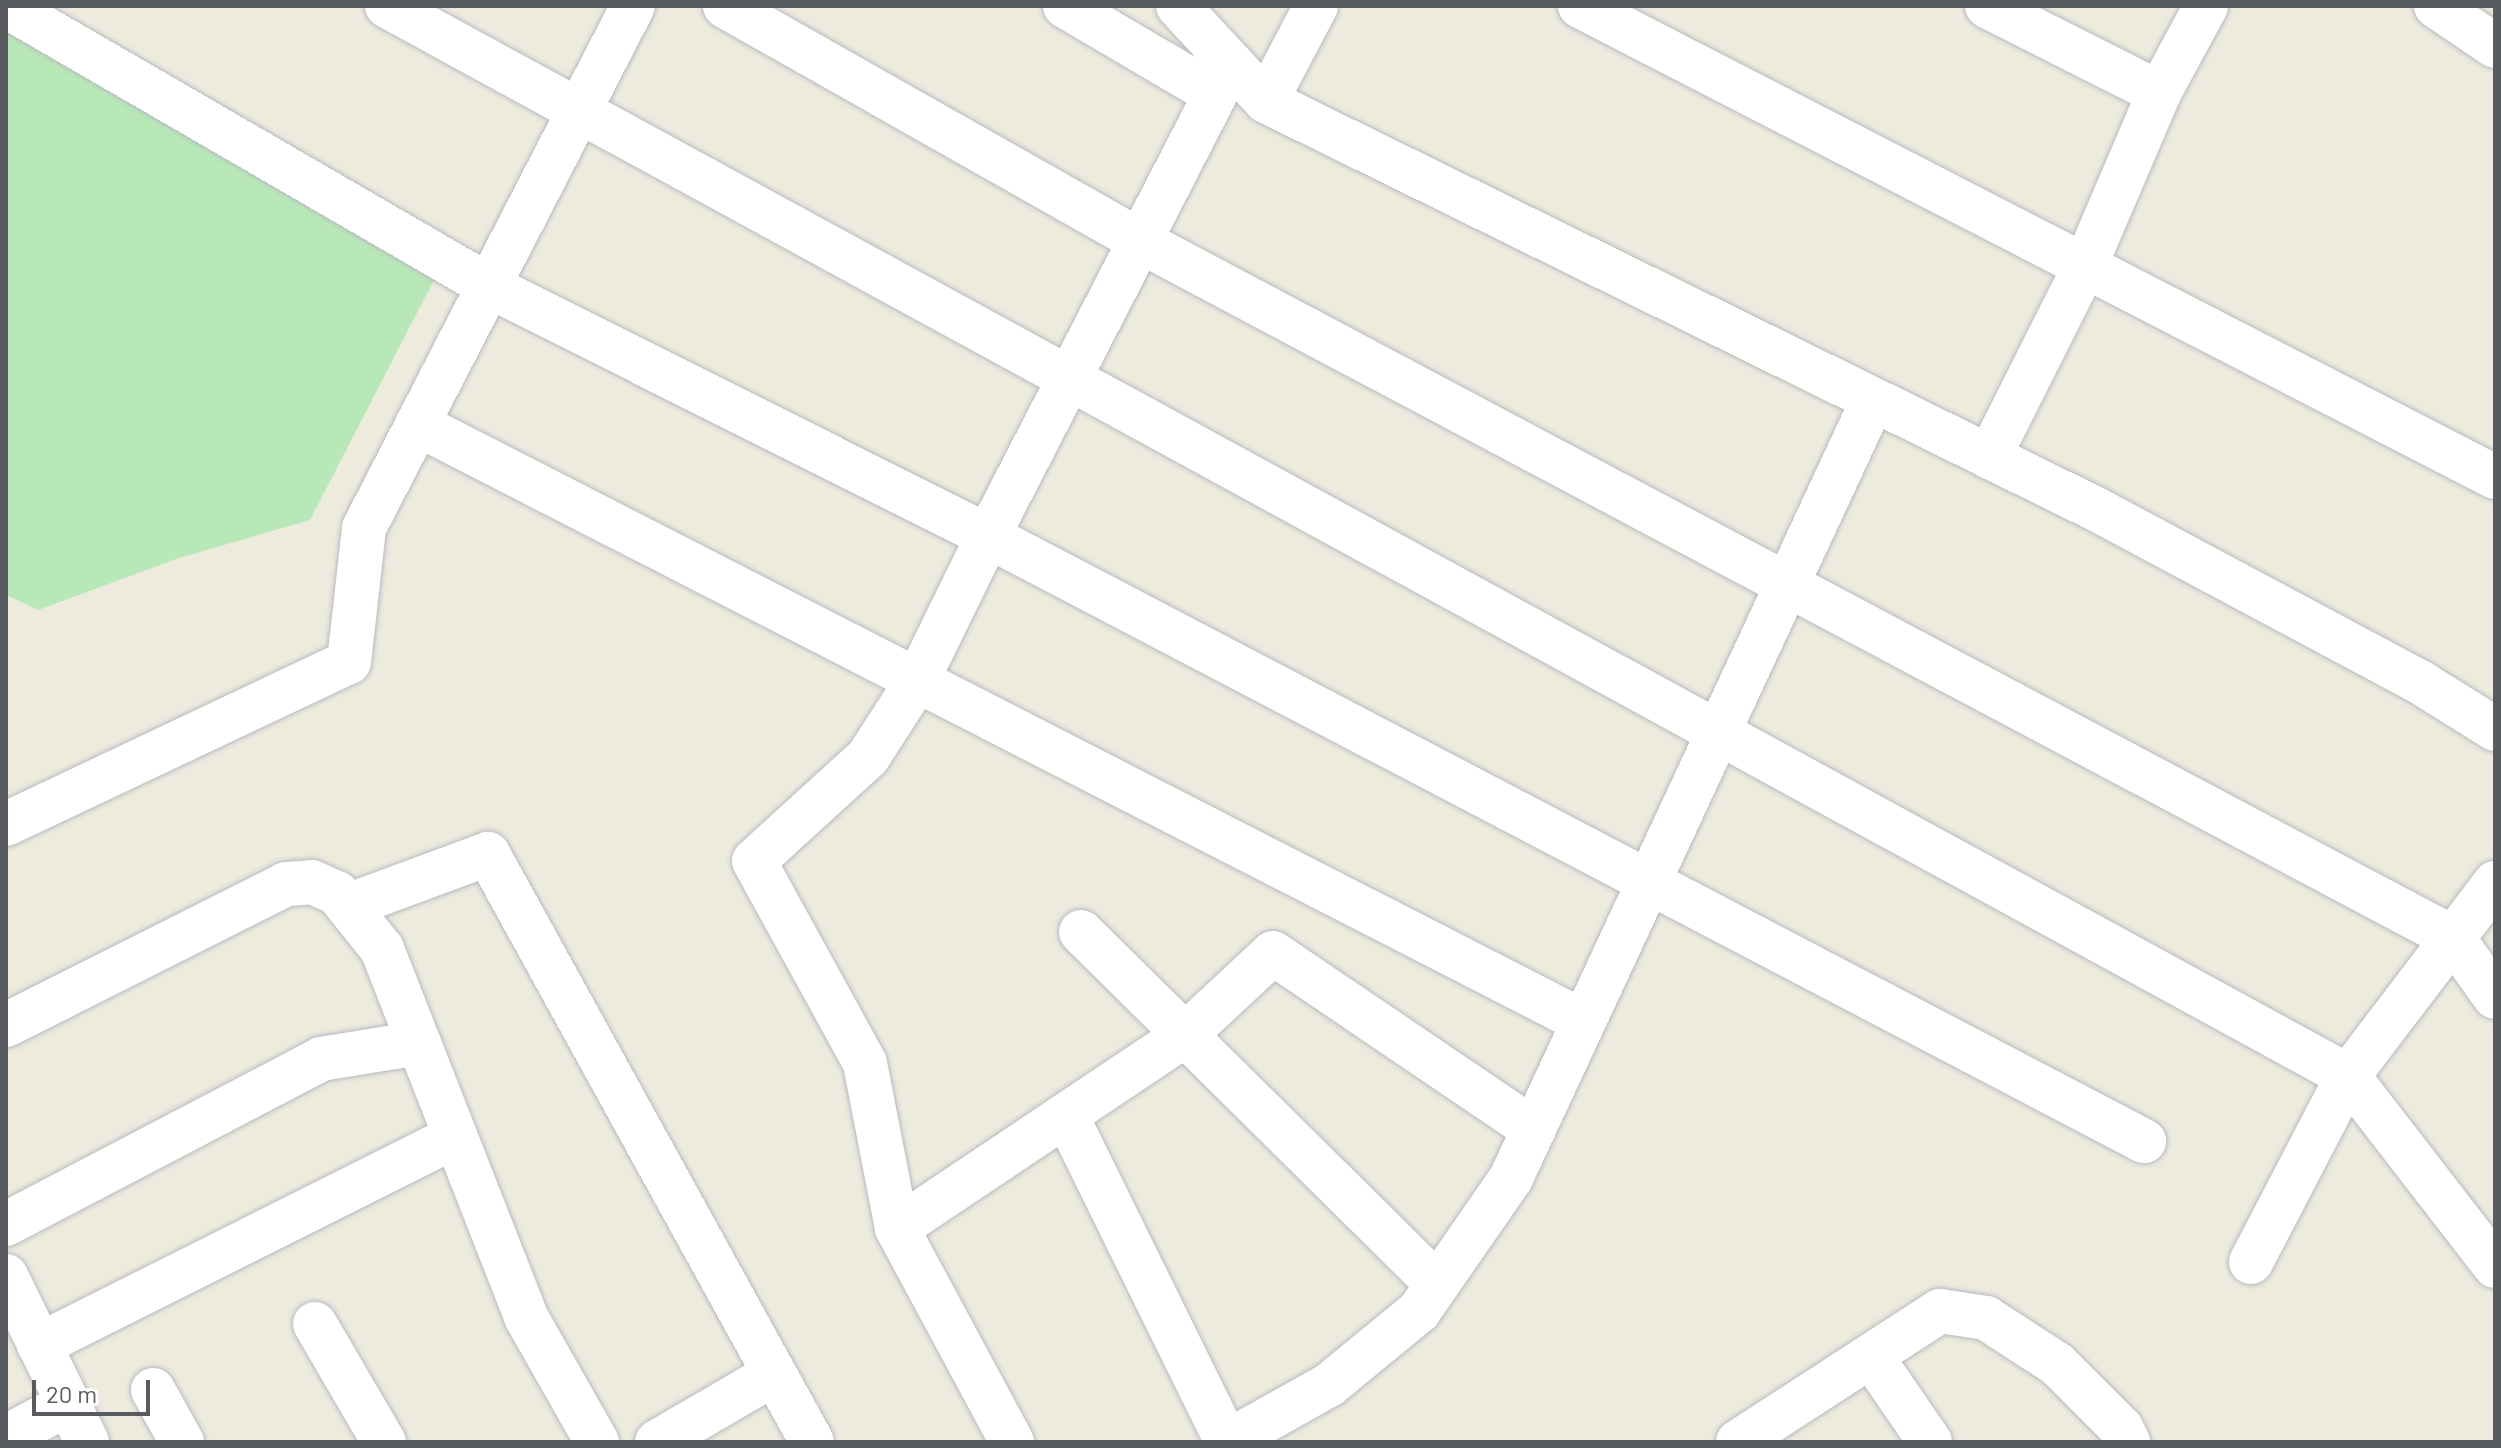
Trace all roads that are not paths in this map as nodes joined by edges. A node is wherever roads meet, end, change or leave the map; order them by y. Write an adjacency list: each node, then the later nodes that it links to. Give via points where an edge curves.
1 (6, 6): 19 (street)
2 (387, 6): 16 (street)
3 (633, 6): 16 (street)
4 (725, 6): 17 (street)
5 (1065, 6): 13 (street)
6 (1178, 6): 13 (street)
7 (1316, 6): 15 (street)
8 (1580, 6): 18 (street)
9 (1987, 6): 14 (street)
10 (2206, 6): 14 (street)
11 (2436, 6): 12 (street)
12 (2495, 46)
13 (1223, 79): 15 (street); 17 (street)
14 (2159, 93): 18 (street)
15 (1266, 101): 21 (street)
16 (579, 111): 19 (street); 20 (street)
17 (1140, 241): 20 (street); 26 (street)
18 (2085, 266): 23 (street); 24 (street)
19 (489, 286): 22 (street); 25 (street)
20 (1069, 378): 25 (street); 29 (street)
21 (1873, 400): 23 (street); 26 (street)
22 (417, 424): 27 (street); 30 (street, via 364,528 349,662)
23 (1989, 457): 28 (street, via 2410,676)
24 (2495, 477)
25 (988, 536): 27 (street); 32 (street)
26 (1787, 584): 29 (street); 35 (street)
27 (917, 681): 37 (street); 47 (street, via 868,757 754,861 865,1063)
28 (2495, 729)
29 (1719, 732): 32 (street); 41 (street)
30 (6, 824)
31 (2495, 883): 35 (street)
32 (1648, 884): 37 (street); 45 (street)
33 (350, 905): 38 (street, via 312,882 286,884); 40 (street, via 382,949); 55 (street, via 488,854)
34 (1081, 932): 39 (street)
35 (2453, 938): 36 (street); 41 (street)
36 (2495, 997)
37 (1584, 1022): 43 (street)
38 (6, 1025)
39 (1185, 1035): 42 (street); 43 (street, via 1273,953); 51 (street)
40 (419, 1043): 44 (street); 46 (street, via 321,1059)
41 (2348, 1076): 48 (street); 49 (street)
42 (1066, 1115): 47 (street); 65 (street)
43 (1534, 1130): 51 (street, via 1511,1178)
44 (455, 1137): 53 (street); 61 (street, via 526,1317)
45 (2144, 1141)
46 (6, 1224)
47 (897, 1228): 64 (street)
48 (2251, 1262)
49 (2495, 1266)
50 (6, 1276): 53 (street)
51 (1437, 1284): 65 (street, via 1419,1311 1329,1385)
52 (315, 1324): 60 (street)
53 (39, 1345): 57 (street)
54 (1871, 1356): 66 (street); 67 (street); 68 (street, via 1940,1311 1986,1318 2057,1364 2121,1428)
55 (774, 1374): 62 (street); 63 (street)
56 (153, 1390): 59 (street)
57 (77, 1423): 58 (street)
58 (6, 1437)
59 (182, 1442)
60 (384, 1442)
61 (597, 1442)
62 (657, 1442)
63 (812, 1442)
64 (1012, 1442)
65 (1227, 1442)
66 (1738, 1442)
67 (1930, 1442)
68 (2128, 1442)

